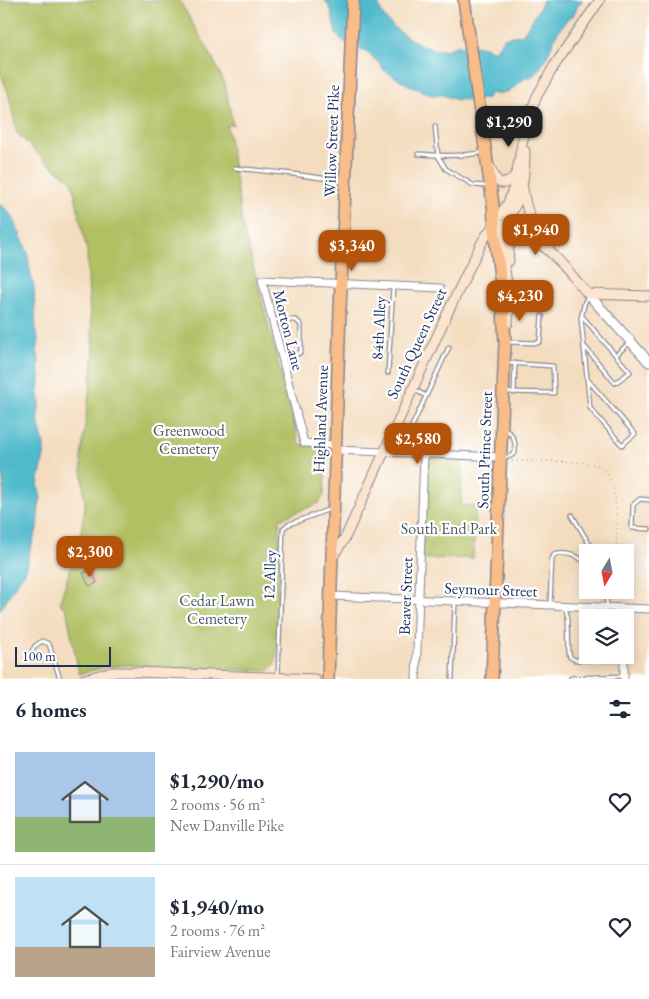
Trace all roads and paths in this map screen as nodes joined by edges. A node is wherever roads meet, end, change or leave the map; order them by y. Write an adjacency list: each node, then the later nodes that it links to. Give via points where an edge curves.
1 (353, 0): 11 (highway, Willow Street Pike)
2 (464, 0): 6 (highway)
3 (600, 0): 5 (main road, via 545,81)
4 (436, 126): 8 (lane)
5 (525, 132): 10 (main road); 12 (main road)
6 (485, 152): 8 (lane, via 470,156); 10 (main road, via 500,182 512,180); 13 (highway)
7 (418, 154): 8 (lane)
8 (438, 156): 13 (lane, via 446,169 462,179 473,185)
9 (235, 168): 11 (lane)
10 (517, 170): 14 (main road)
11 (346, 182): 17 (highway, Willow Street Pike)
12 (522, 183): 14 (main road, via 519,196); 16 (main road, via 527,211)
13 (490, 186): 14 (highway)
14 (500, 225): 15 (main road); 22 (main road); 26 (highway, South Prince Street); 36 (main road, South Queen Street, via 482,242)
15 (530, 238): 16 (main road); 22 (main road, via 516,237 510,244)
16 (555, 258): 20 (main road)
17 (342, 283): 18 (street); 25 (street, Morton Lane, via 262,280); 39 (highway, Highland Avenue)
18 (393, 285): 19 (street); 34 (lane, 84th Alley)
19 (440, 288)
20 (589, 295): 21 (main road); 24 (lane); 27 (street)
21 (649, 296)
22 (510, 299): 26 (main road)
23 (542, 316): 26 (lane, via 538,343)
24 (582, 316): 29 (lane); 30 (lane)
25 (273, 320): 31 (street, Morton Lane); 31 (lane, via 296,320 301,325 300,353)
26 (505, 342): 33 (highway, South Prince Street)
27 (630, 342): 30 (lane); 32 (street)
28 (449, 347): 38 (lane)
29 (584, 347): 30 (lane, via 615,383 630,372); 35 (lane)
30 (616, 355)
31 (281, 356): 39 (street, Morton Lane, via 304,443)
32 (649, 362)
33 (509, 363): 37 (highway, South Prince Street); 37 (lane, via 553,366 554,393)
34 (388, 373)
35 (588, 379): 35 (lane, via 590,408 622,445 635,434)
36 (413, 389): 38 (lane); 40 (main road, South Queen Street)
37 (509, 393): 43 (highway, South Prince Street, via 501,428)
38 (426, 396): 41 (lane)
39 (336, 448): 40 (street); 45 (highway, Highland Avenue)
40 (384, 452): 41 (street); 50 (main road, South Queen Street, via 345,538)
41 (400, 453): 42 (street)
42 (424, 454): 43 (street); 55 (street, Beaver Street)
43 (500, 457): 49 (path, via 512,461 588,463 602,468 611,481 615,502); 57 (highway, South Prince Street)
44 (649, 500): 47 (lane, via 640,499 633,505 632,528)
45 (334, 507): 50 (highway, Highland Avenue); 67 (lane, 12 Alley, via 283,529)
46 (572, 515): 48 (lane)
47 (649, 529)
48 (589, 544)
49 (616, 544)
50 (332, 558): 52 (highway)
51 (579, 558): 58 (lane, via 570,554 554,554)
52 (332, 596): 55 (street, Seymour Street); 73 (highway)
53 (607, 599): 59 (lane)
54 (611, 599): 59 (path)
55 (418, 600): 56 (street, Seymour Street); 74 (street, Beaver Street)
56 (455, 602): 57 (street, Seymour Street); 75 (lane)
57 (495, 603): 58 (street, Seymour Street); 76 (highway, South Prince Street)
58 (550, 605): 60 (street, Seymour Street)
59 (609, 605): 60 (street, Seymour Street); 61 (street, Seymour Street)
60 (564, 606): 64 (lane, via 568,618 570,658)
61 (623, 608): 62 (street, Seymour Street)
62 (649, 609)
63 (54, 660): 63 (lane, via 49,644 42,641 34,646 30,655 38,660); 70 (lane)
64 (579, 660)
65 (624, 664): 69 (street)
66 (180, 676): 68 (main road); 71 (main road, via 111,672)
67 (278, 677): 68 (main road); 72 (main road)
68 (254, 678)
69 (624, 678): 77 (lane)
70 (60, 679)
71 (84, 679)
72 (315, 679)
73 (328, 679)
74 (416, 679)
75 (452, 679)
76 (492, 679)
77 (572, 679)

